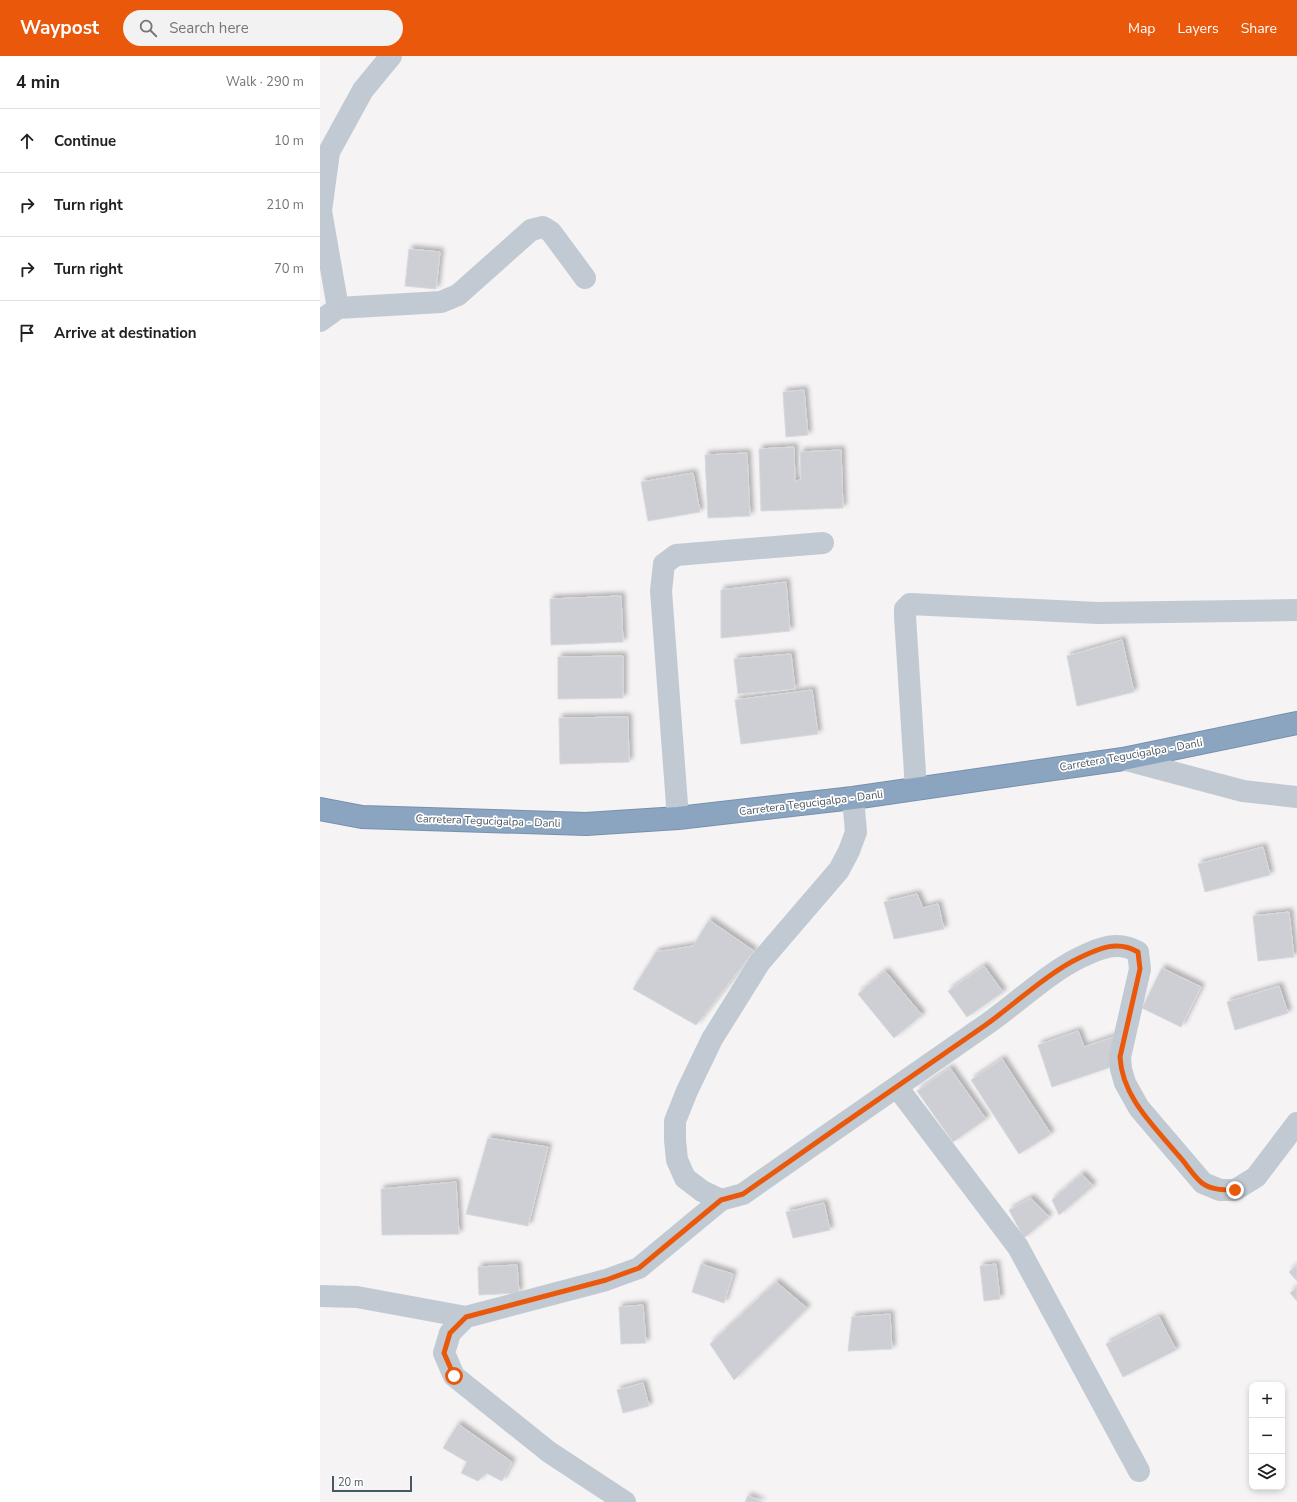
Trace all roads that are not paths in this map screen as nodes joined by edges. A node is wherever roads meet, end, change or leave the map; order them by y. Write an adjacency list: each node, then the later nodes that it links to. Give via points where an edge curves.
1 (391, 56): 3 (street, via 363,90 329,152 321,211)
2 (585, 278): 3 (street, via 551,232 543,227 531,230 458,295 441,302)
3 (338, 308): 4 (street)
4 (320, 321)
5 (823, 543): 13 (street, via 676,555 664,564 661,591)
6 (1297, 610): 9 (street, via 1098,613 910,604 905,609 905,616)
7 (1297, 723): 8 (highway, Carretera Tegucigalpa - Danli)
8 (1123, 759): 9 (highway, Carretera Tegucigalpa - Danli); 10 (street, via 1243,791)
9 (916, 789): 11 (highway, Carretera Tegucigalpa - Danli)
10 (1297, 797)
11 (853, 798): 13 (highway, Carretera Tegucigalpa - Danli); 16 (street, via 856,832 839,870 760,962 712,1039 687,1090 676,1121 677,1160 686,1178 702,1191)
12 (320, 809): 13 (highway, Carretera Tegucigalpa - Danli, via 362,817 586,824)
13 (678, 818)
14 (897, 1086): 15 (street, via 1079,958 1100,949 1128,946 1138,952 1140,969 1120,1057 1125,1083 1139,1108 1203,1183 1220,1190 1235,1190 1256,1177); 16 (street, via 743,1194); 19 (street, via 1018,1247)
15 (1297, 1123)
16 (721, 1200): 18 (street, via 639,1268 606,1280)
17 (320, 1296): 18 (street, via 357,1297)
18 (466, 1317): 20 (street, via 450,1333 444,1353 454,1376 549,1452)
19 (1139, 1471)
20 (625, 1502)

